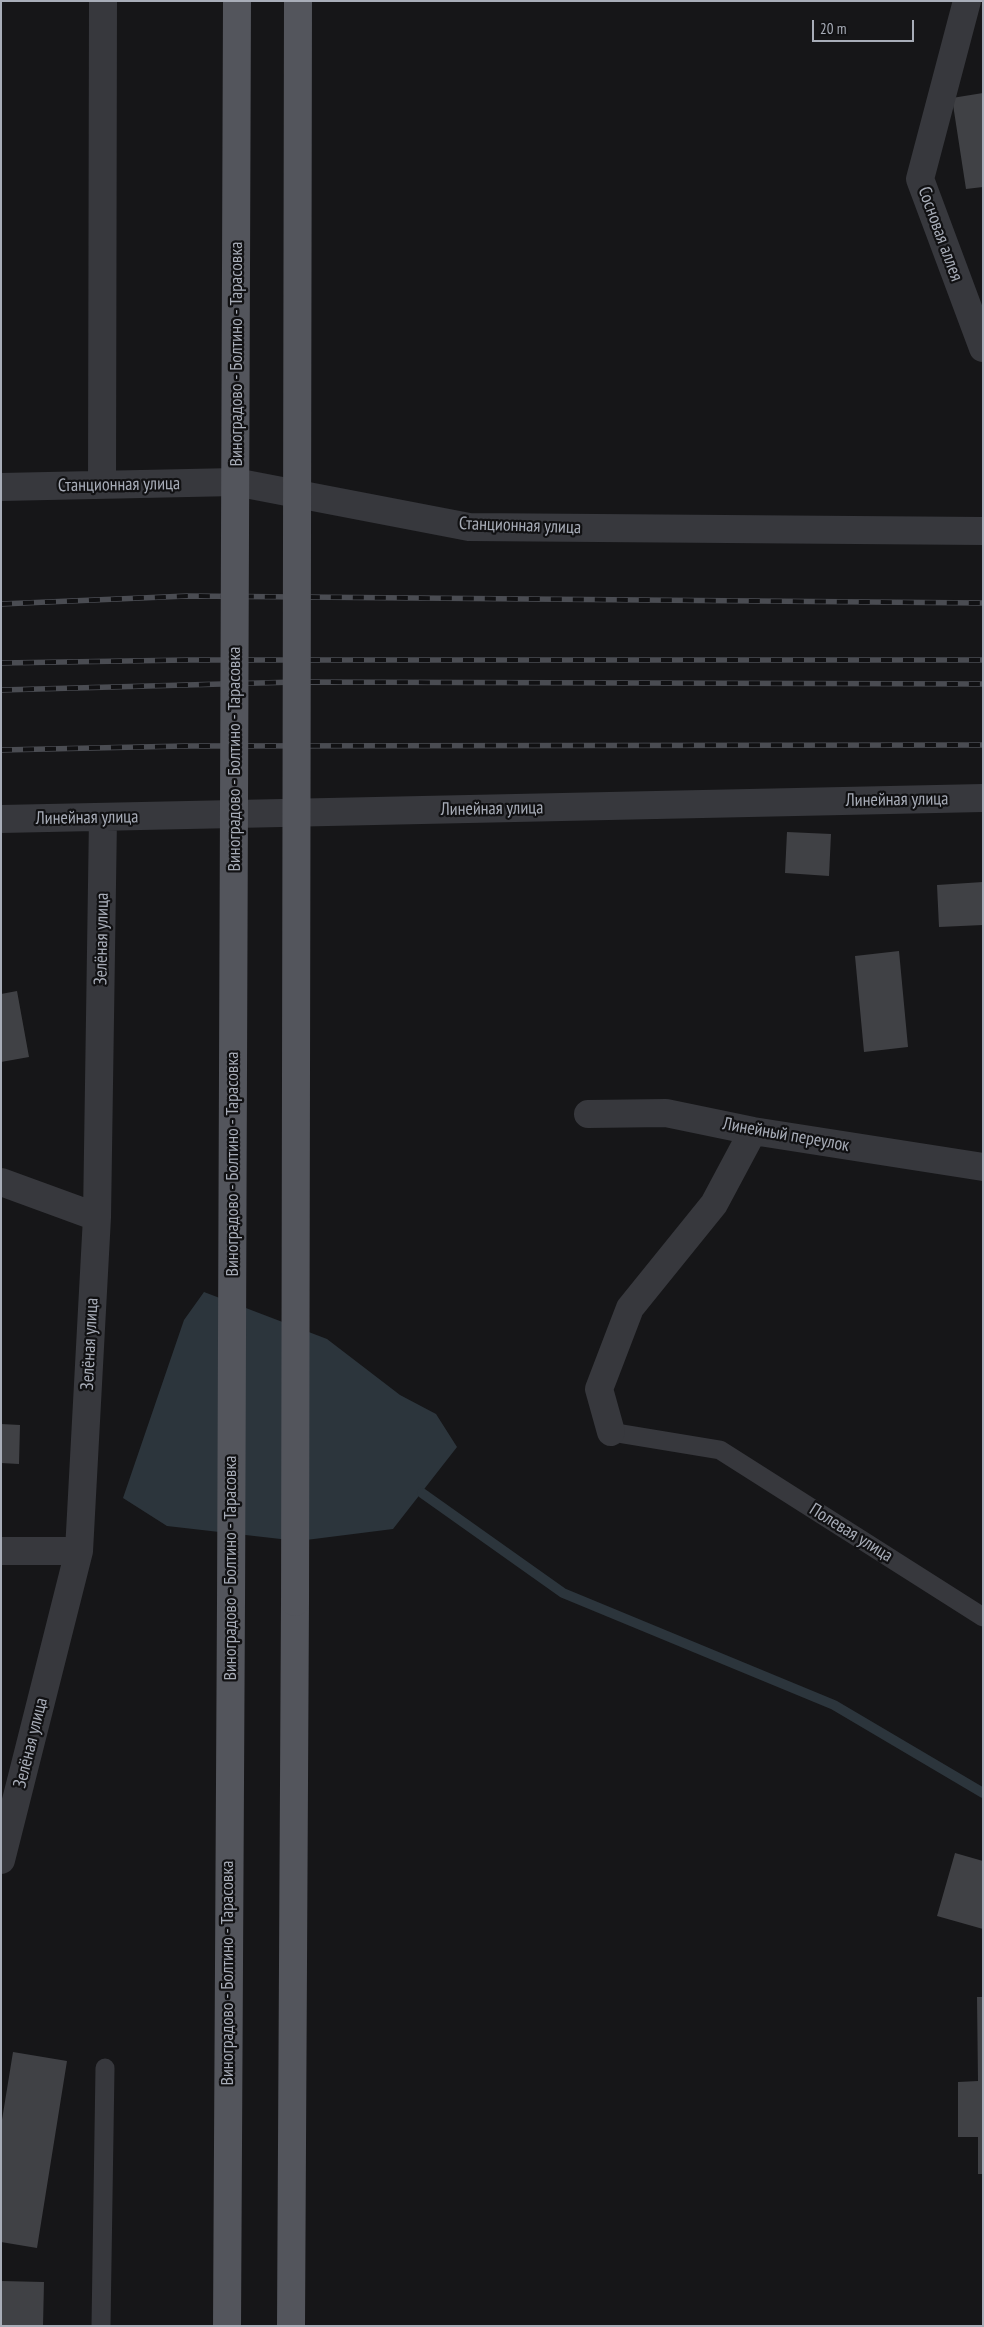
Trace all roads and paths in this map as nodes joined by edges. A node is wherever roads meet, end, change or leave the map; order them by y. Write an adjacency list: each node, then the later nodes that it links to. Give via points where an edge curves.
1 (103, 1): 6 (street)
2 (237, 1): 24 (main road, Виноградово - Болтино - Тарасовка, bridge)
3 (298, 1): 25 (main road, bridge)
4 (967, 1): 5 (street, Сосновая аллея, via 920,179)
5 (983, 348)
6 (102, 485): 7 (street, Станционная улица); 8 (street, Станционная улица, via 236,482 469,527)
7 (1, 487)
8 (983, 531)
9 (983, 798): 10 (street, Линейная улица)
10 (103, 818): 11 (street, Линейная улица); 16 (street, Зелёная улица)
11 (1, 819)
12 (588, 1114): 13 (street, Линейный переулок, via 666,1113)
13 (753, 1131): 14 (street, Линейный переулок); 17 (street, via 714,1204 630,1308 599,1389)
14 (983, 1167)
15 (1, 1182): 16 (street)
16 (97, 1217): 19 (street, Зелёная улица)
17 (611, 1432): 20 (lane, Полевая улица, via 720,1450)
18 (1, 1551): 19 (street)
19 (79, 1552): 21 (street, Зелёная улица)
20 (983, 1617)
21 (1, 1860)
22 (106, 2068): 23 (lane)
23 (101, 2326)
24 (227, 2326)
25 (291, 2326)

